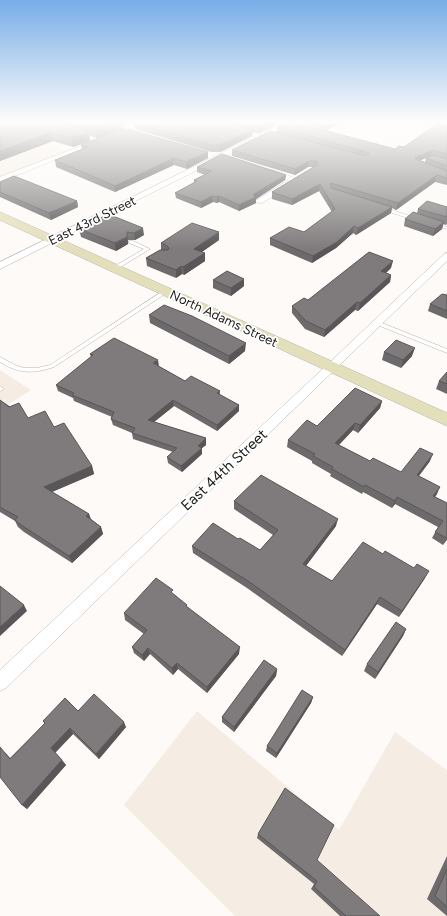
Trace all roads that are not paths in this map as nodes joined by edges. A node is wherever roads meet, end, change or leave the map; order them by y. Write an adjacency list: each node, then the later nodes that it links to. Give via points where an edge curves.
1 (40, 164): 4 (street)
2 (206, 164): 11 (street, East 43rd Street)
3 (266, 170): 5 (street, via 299,178)
4 (0, 180)
5 (259, 201)
6 (375, 206): 8 (lane)
7 (0, 216): 11 (street, North Adams Street)
8 (418, 219)
9 (426, 222): 10 (lane)
10 (447, 228)
11 (52, 240): 16 (street, East 43rd Street); 17 (street, North Adams Street)
12 (131, 242): 13 (lane)
13 (148, 249): 14 (lane); 17 (lane)
14 (154, 252)
15 (447, 256): 19 (street, East 44th Street)
16 (0, 266)
17 (115, 268): 18 (street, North Adams Street)
18 (166, 291): 21 (lane, via 52,366 38,370 22,370); 22 (street, North Adams Street)
19 (377, 323): 20 (lane); 22 (street, East 44th Street)
20 (447, 351)
21 (0, 359)
22 (332, 367): 23 (street, North Adams Street); 24 (street, East 44th Street)
23 (447, 420)
24 (0, 682)

